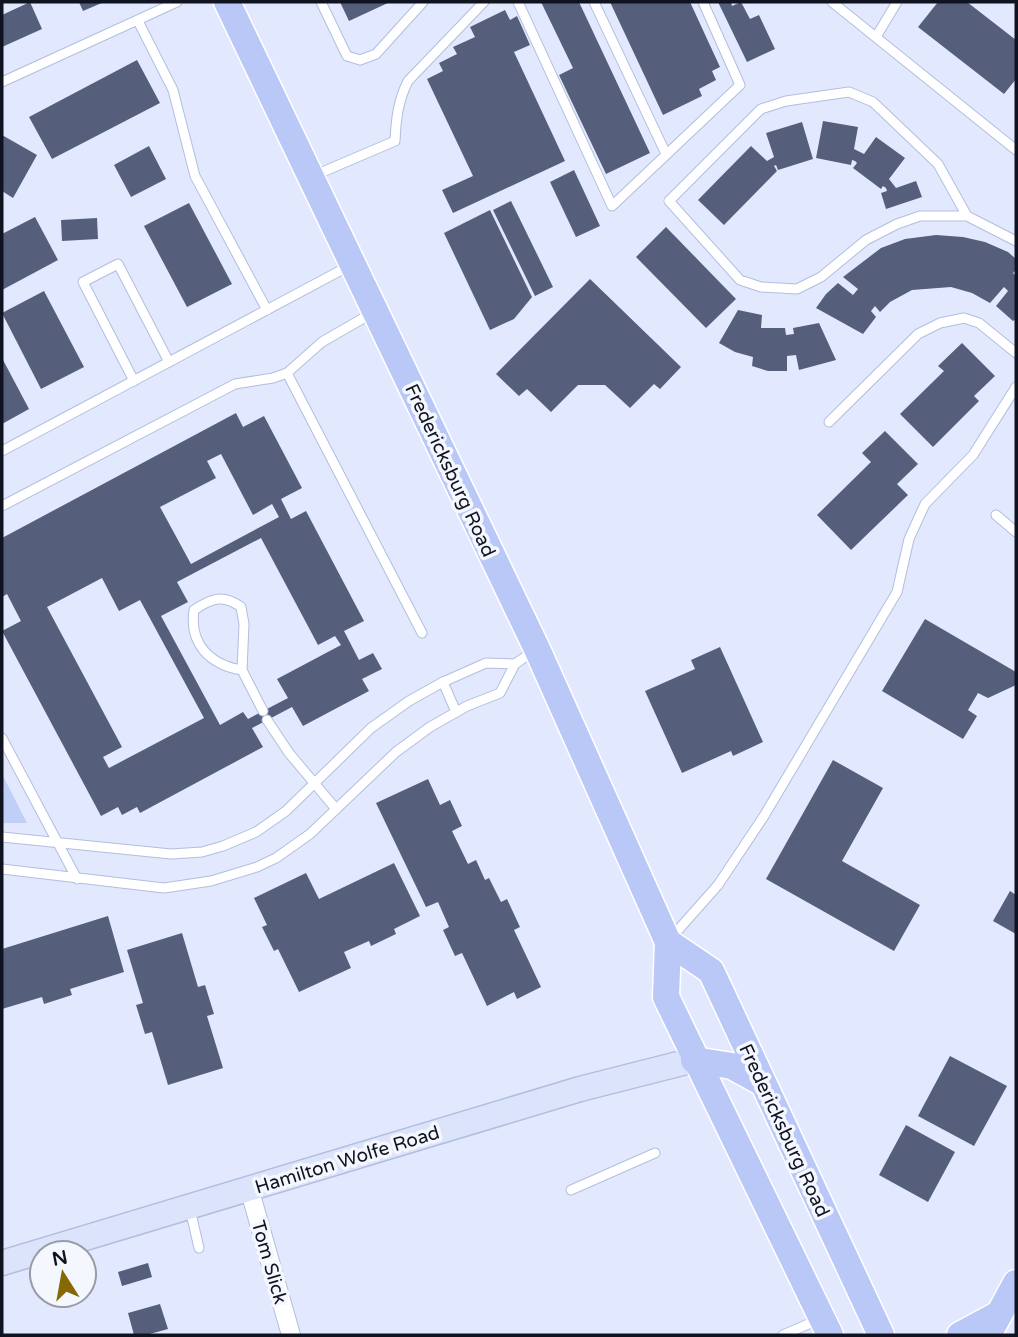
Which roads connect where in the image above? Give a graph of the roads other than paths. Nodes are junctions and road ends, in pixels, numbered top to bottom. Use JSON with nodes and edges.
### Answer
{"nodes":[{"id":1,"x":177,"y":2,"type":"edge"},
{"id":2,"x":227,"y":2,"type":"edge"},
{"id":3,"x":321,"y":2,"type":"edge"},
{"id":4,"x":423,"y":2,"type":"edge"},
{"id":5,"x":484,"y":2,"type":"edge"},
{"id":6,"x":519,"y":2,"type":"edge"},
{"id":7,"x":594,"y":2,"type":"edge"},
{"id":8,"x":703,"y":2,"type":"edge"},
{"id":9,"x":831,"y":2,"type":"edge"},
{"id":10,"x":897,"y":2,"type":"edge"},
{"id":11,"x":138,"y":21,"type":"junction"},
{"id":12,"x":876,"y":37,"type":"junction"},
{"id":13,"x":2,"y":82,"type":"edge"},
{"id":14,"x":1016,"y":150,"type":"edge"},
{"id":15,"x":666,"y":154,"type":"junction"},
{"id":16,"x":311,"y":177,"type":"junction"},
{"id":17,"x":967,"y":216,"type":"junction"},
{"id":18,"x":1016,"y":241,"type":"edge"},
{"id":19,"x":353,"y":264,"type":"junction"},
{"id":20,"x":267,"y":310,"type":"junction"},
{"id":21,"x":376,"y":311,"type":"junction"},
{"id":22,"x":1016,"y":353,"type":"edge"},
{"id":23,"x":169,"y":362,"type":"junction"},
{"id":24,"x":287,"y":373,"type":"junction"},
{"id":25,"x":134,"y":381,"type":"junction"},
{"id":26,"x":1016,"y":387,"type":"edge"},
{"id":27,"x":829,"y":422,"type":"dead end"},
{"id":28,"x":2,"y":451,"type":"edge"},
{"id":29,"x":2,"y":506,"type":"edge"},
{"id":30,"x":996,"y":515,"type":"dead end"},
{"id":31,"x":1016,"y":532,"type":"edge"},
{"id":32,"x":422,"y":633,"type":"dead end"},
{"id":33,"x":537,"y":649,"type":"junction"},
{"id":34,"x":515,"y":664,"type":"junction"},
{"id":35,"x":242,"y":670,"type":"junction"},
{"id":36,"x":443,"y":682,"type":"junction"},
{"id":37,"x":456,"y":712,"type":"junction"},
{"id":38,"x":2,"y":738,"type":"edge"},
{"id":39,"x":314,"y":783,"type":"junction"},
{"id":40,"x":336,"y":809,"type":"junction"},
{"id":41,"x":2,"y":837,"type":"edge"},
{"id":42,"x":57,"y":843,"type":"junction"},
{"id":43,"x":2,"y":869,"type":"edge"},
{"id":44,"x":77,"y":879,"type":"junction"},
{"id":45,"x":668,"y":942,"type":"junction"},
{"id":46,"x":694,"y":1060,"type":"junction"},
{"id":47,"x":763,"y":1083,"type":"junction"},
{"id":48,"x":655,"y":1153,"type":"dead end"},
{"id":49,"x":249,"y":1188,"type":"junction"},
{"id":50,"x":571,"y":1190,"type":"dead end"},
{"id":51,"x":189,"y":1206,"type":"junction"},
{"id":52,"x":199,"y":1248,"type":"dead end"},
{"id":53,"x":2,"y":1263,"type":"edge"},
{"id":54,"x":1016,"y":1283,"type":"edge"},
{"id":55,"x":993,"y":1324,"type":"edge"},
{"id":56,"x":826,"y":1327,"type":"edge"},
{"id":57,"x":886,"y":1334,"type":"edge"},
{"id":58,"x":291,"y":1335,"type":"edge"},
{"id":59,"x":783,"y":1335,"type":"edge"},
{"id":60,"x":960,"y":1335,"type":"edge"}],
"edges":[{"from":1,"to":11,"type":"lane"},
{"from":2,"to":16,"type":"main road","name":"Fredericksburg Road"},
{"from":3,"to":4,"type":"lane"},
{"from":5,"to":16,"type":"lane"},
{"from":6,"to":15,"type":"lane"},
{"from":7,"to":15,"type":"lane"},
{"from":8,"to":15,"type":"lane"},
{"from":9,"to":12,"type":"lane"},
{"from":10,"to":12,"type":"lane"},
{"from":11,"to":13,"type":"lane"},
{"from":11,"to":20,"type":"lane"},
{"from":12,"to":14,"type":"lane"},
{"from":16,"to":19,"type":"main road","name":"Fredericksburg Road"},
{"from":17,"to":17,"type":"lane"},
{"from":17,"to":18,"type":"lane"},
{"from":19,"to":20,"type":"lane"},
{"from":19,"to":21,"type":"main road","name":"Fredericksburg Road"},
{"from":20,"to":23,"type":"lane"},
{"from":21,"to":24,"type":"lane"},
{"from":21,"to":33,"type":"main road","name":"Fredericksburg Road"},
{"from":22,"to":27,"type":"lane"},
{"from":23,"to":25,"type":"lane"},
{"from":23,"to":25,"type":"lane"},
{"from":24,"to":29,"type":"lane"},
{"from":24,"to":32,"type":"lane"},
{"from":25,"to":28,"type":"lane"},
{"from":26,"to":45,"type":"lane"},
{"from":30,"to":31,"type":"lane"},
{"from":33,"to":34,"type":"lane"},
{"from":33,"to":45,"type":"main road","name":"Fredericksburg Road"},
{"from":34,"to":36,"type":"lane"},
{"from":34,"to":37,"type":"lane"},
{"from":35,"to":35,"type":"lane"},
{"from":35,"to":39,"type":"lane"},
{"from":36,"to":37,"type":"lane"},
{"from":36,"to":39,"type":"lane"},
{"from":37,"to":40,"type":"lane"},
{"from":38,"to":42,"type":"lane"},
{"from":39,"to":40,"type":"lane"},
{"from":39,"to":42,"type":"lane"},
{"from":40,"to":44,"type":"lane"},
{"from":41,"to":42,"type":"lane"},
{"from":42,"to":44,"type":"lane"},
{"from":43,"to":44,"type":"lane"},
{"from":45,"to":46,"type":"main road","name":"Fredericksburg Road"},
{"from":45,"to":47,"type":"main road","name":"Fredericksburg Road"},
{"from":46,"to":47,"type":"main road"},
{"from":46,"to":49,"type":"street","name":"Hamilton Wolfe Road"},
{"from":46,"to":56,"type":"main road","name":"Fredericksburg Road"},
{"from":47,"to":57,"type":"main road","name":"Fredericksburg Road"},
{"from":48,"to":50,"type":"lane"},
{"from":49,"to":51,"type":"street","name":"Hamilton Wolfe Road"},
{"from":49,"to":58,"type":"street","name":"Tom Slick"},
{"from":51,"to":52,"type":"lane"},
{"from":51,"to":53,"type":"street","name":"Hamilton Wolfe Road"},
{"from":54,"to":55,"type":"main road"},
{"from":55,"to":60,"type":"main road"},
{"from":56,"to":59,"type":"lane"}]}
